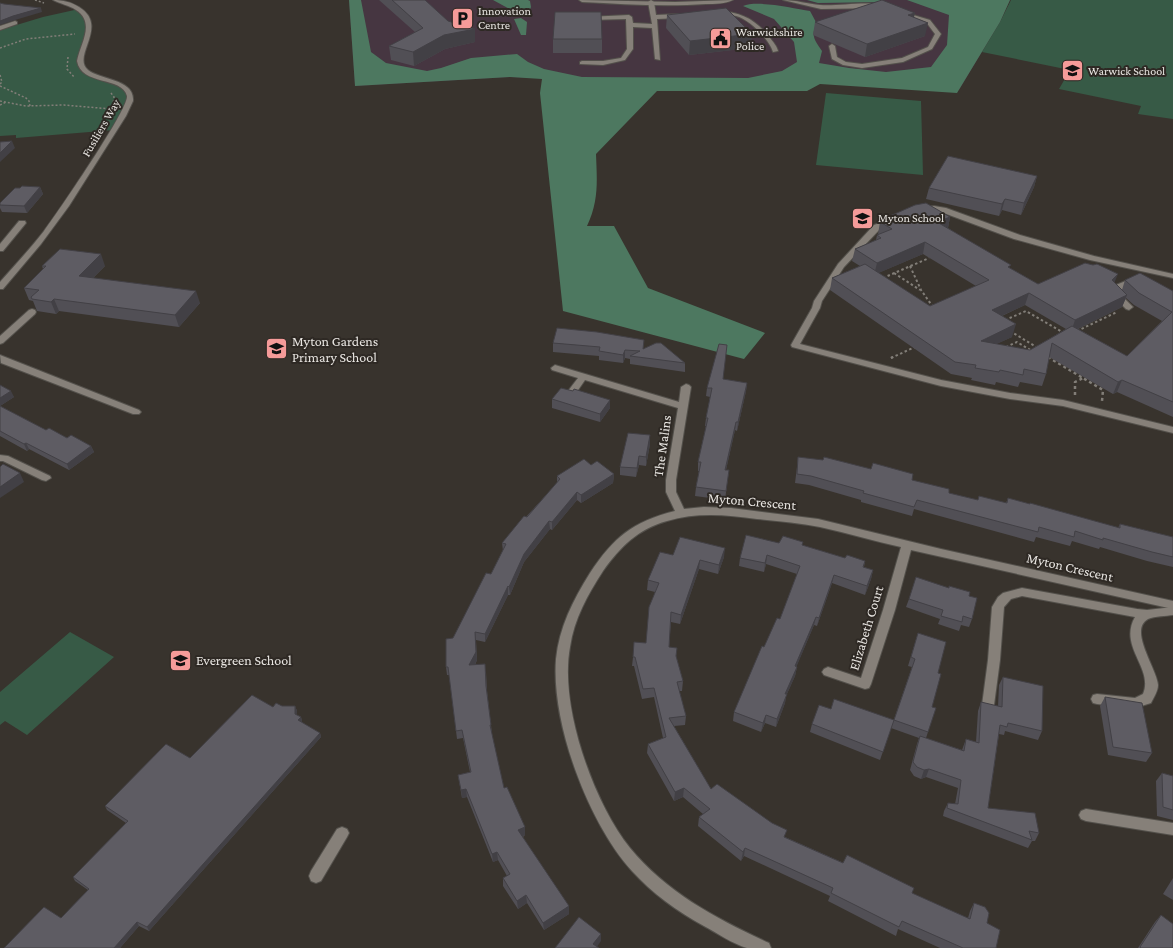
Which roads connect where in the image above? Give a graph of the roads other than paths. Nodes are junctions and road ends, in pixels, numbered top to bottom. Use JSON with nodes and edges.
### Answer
{"nodes":[{"id":1,"x":56,"y":0,"type":"edge"},
{"id":2,"x":582,"y":0,"type":"edge"},
{"id":3,"x":730,"y":0,"type":"edge"},
{"id":4,"x":786,"y":0,"type":"edge"},
{"id":5,"x":651,"y":2,"type":"junction"},
{"id":6,"x":888,"y":8,"type":"edge"},
{"id":7,"x":896,"y":10,"type":"edge"},
{"id":8,"x":711,"y":14,"type":"edge"},
{"id":9,"x":683,"y":16,"type":"edge"},
{"id":10,"x":654,"y":17,"type":"junction"},
{"id":11,"x":586,"y":18,"type":"edge"},
{"id":12,"x":16,"y":23,"type":"dead end"},
{"id":13,"x":630,"y":25,"type":"junction"},
{"id":14,"x":655,"y":26,"type":"junction"},
{"id":15,"x":0,"y":28,"type":"edge"},
{"id":16,"x":832,"y":46,"type":"edge"},
{"id":17,"x":775,"y":51,"type":"dead end"},
{"id":18,"x":658,"y":59,"type":"dead end"},
{"id":19,"x":582,"y":63,"type":"dead end"},
{"id":20,"x":915,"y":212,"type":"edge"},
{"id":21,"x":896,"y":219,"type":"edge"},
{"id":22,"x":22,"y":223,"type":"dead end"},
{"id":23,"x":0,"y":249,"type":"edge"},
{"id":24,"x":1148,"y":271,"type":"junction"},
{"id":25,"x":0,"y":275,"type":"edge"},
{"id":26,"x":10,"y":275,"type":"junction"},
{"id":27,"x":1173,"y":276,"type":"edge"},
{"id":28,"x":0,"y":287,"type":"edge"},
{"id":29,"x":1129,"y":307,"type":"road end"},
{"id":30,"x":32,"y":312,"type":"edge"},
{"id":31,"x":0,"y":341,"type":"edge"},
{"id":32,"x":0,"y":358,"type":"edge"},
{"id":33,"x":555,"y":368,"type":"dead end"},
{"id":34,"x":583,"y":377,"type":"junction"},
{"id":35,"x":686,"y":387,"type":"dead end"},
{"id":36,"x":573,"y":391,"type":"edge"},
{"id":37,"x":683,"y":406,"type":"junction"},
{"id":38,"x":136,"y":412,"type":"dead end"},
{"id":39,"x":1173,"y":430,"type":"edge"},
{"id":40,"x":0,"y":458,"type":"edge"},
{"id":41,"x":46,"y":478,"type":"dead end"},
{"id":42,"x":681,"y":513,"type":"junction"},
{"id":43,"x":907,"y":545,"type":"junction"},
{"id":44,"x":1173,"y":605,"type":"edge"},
{"id":45,"x":1173,"y":611,"type":"edge"},
{"id":46,"x":1147,"y":614,"type":"junction"},
{"id":47,"x":828,"y":672,"type":"dead end"},
{"id":48,"x":1097,"y":699,"type":"dead end"},
{"id":49,"x":988,"y":705,"type":"edge"},
{"id":50,"x":1086,"y":815,"type":"dead end"},
{"id":51,"x":1173,"y":829,"type":"edge"},
{"id":52,"x":342,"y":833,"type":"dead end"},
{"id":53,"x":316,"y":876,"type":"dead end"},
{"id":54,"x":764,"y":948,"type":"edge"}],
"edges":[{"from":1,"to":26,"type":"street","name":"Fusiliers Way"},
{"from":2,"to":5,"type":"street"},
{"from":3,"to":5,"type":"street"},
{"from":4,"to":6,"type":"street"},
{"from":5,"to":10,"type":"street"},
{"from":7,"to":16,"type":"street"},
{"from":8,"to":17,"type":"street"},
{"from":9,"to":10,"type":"street"},
{"from":10,"to":14,"type":"street"},
{"from":11,"to":13,"type":"street"},
{"from":12,"to":15,"type":"street"},
{"from":13,"to":14,"type":"street"},
{"from":13,"to":19,"type":"street"},
{"from":14,"to":18,"type":"street"},
{"from":20,"to":24,"type":"street"},
{"from":21,"to":39,"type":"street"},
{"from":22,"to":23,"type":"street"},
{"from":24,"to":27,"type":"street"},
{"from":24,"to":29,"type":"street"},
{"from":25,"to":26,"type":"street"},
{"from":26,"to":28,"type":"street","name":"Fusiliers Way"},
{"from":30,"to":31,"type":"street"},
{"from":32,"to":38,"type":"street"},
{"from":33,"to":34,"type":"street","name":"The Malins"},
{"from":34,"to":36,"type":"street"},
{"from":34,"to":37,"type":"street","name":"The Malins"},
{"from":35,"to":37,"type":"street","name":"The Malins"},
{"from":37,"to":42,"type":"street","name":"The Malins"},
{"from":40,"to":41,"type":"street"},
{"from":42,"to":43,"type":"street","name":"Myton Crescent"},
{"from":42,"to":54,"type":"street","name":"Myton Crescent"},
{"from":43,"to":44,"type":"street","name":"Myton Crescent"},
{"from":43,"to":47,"type":"street","name":"Elizabeth Court"},
{"from":45,"to":46,"type":"street"},
{"from":46,"to":48,"type":"street"},
{"from":46,"to":49,"type":"street"},
{"from":50,"to":51,"type":"street"},
{"from":52,"to":53,"type":"street"}]}
